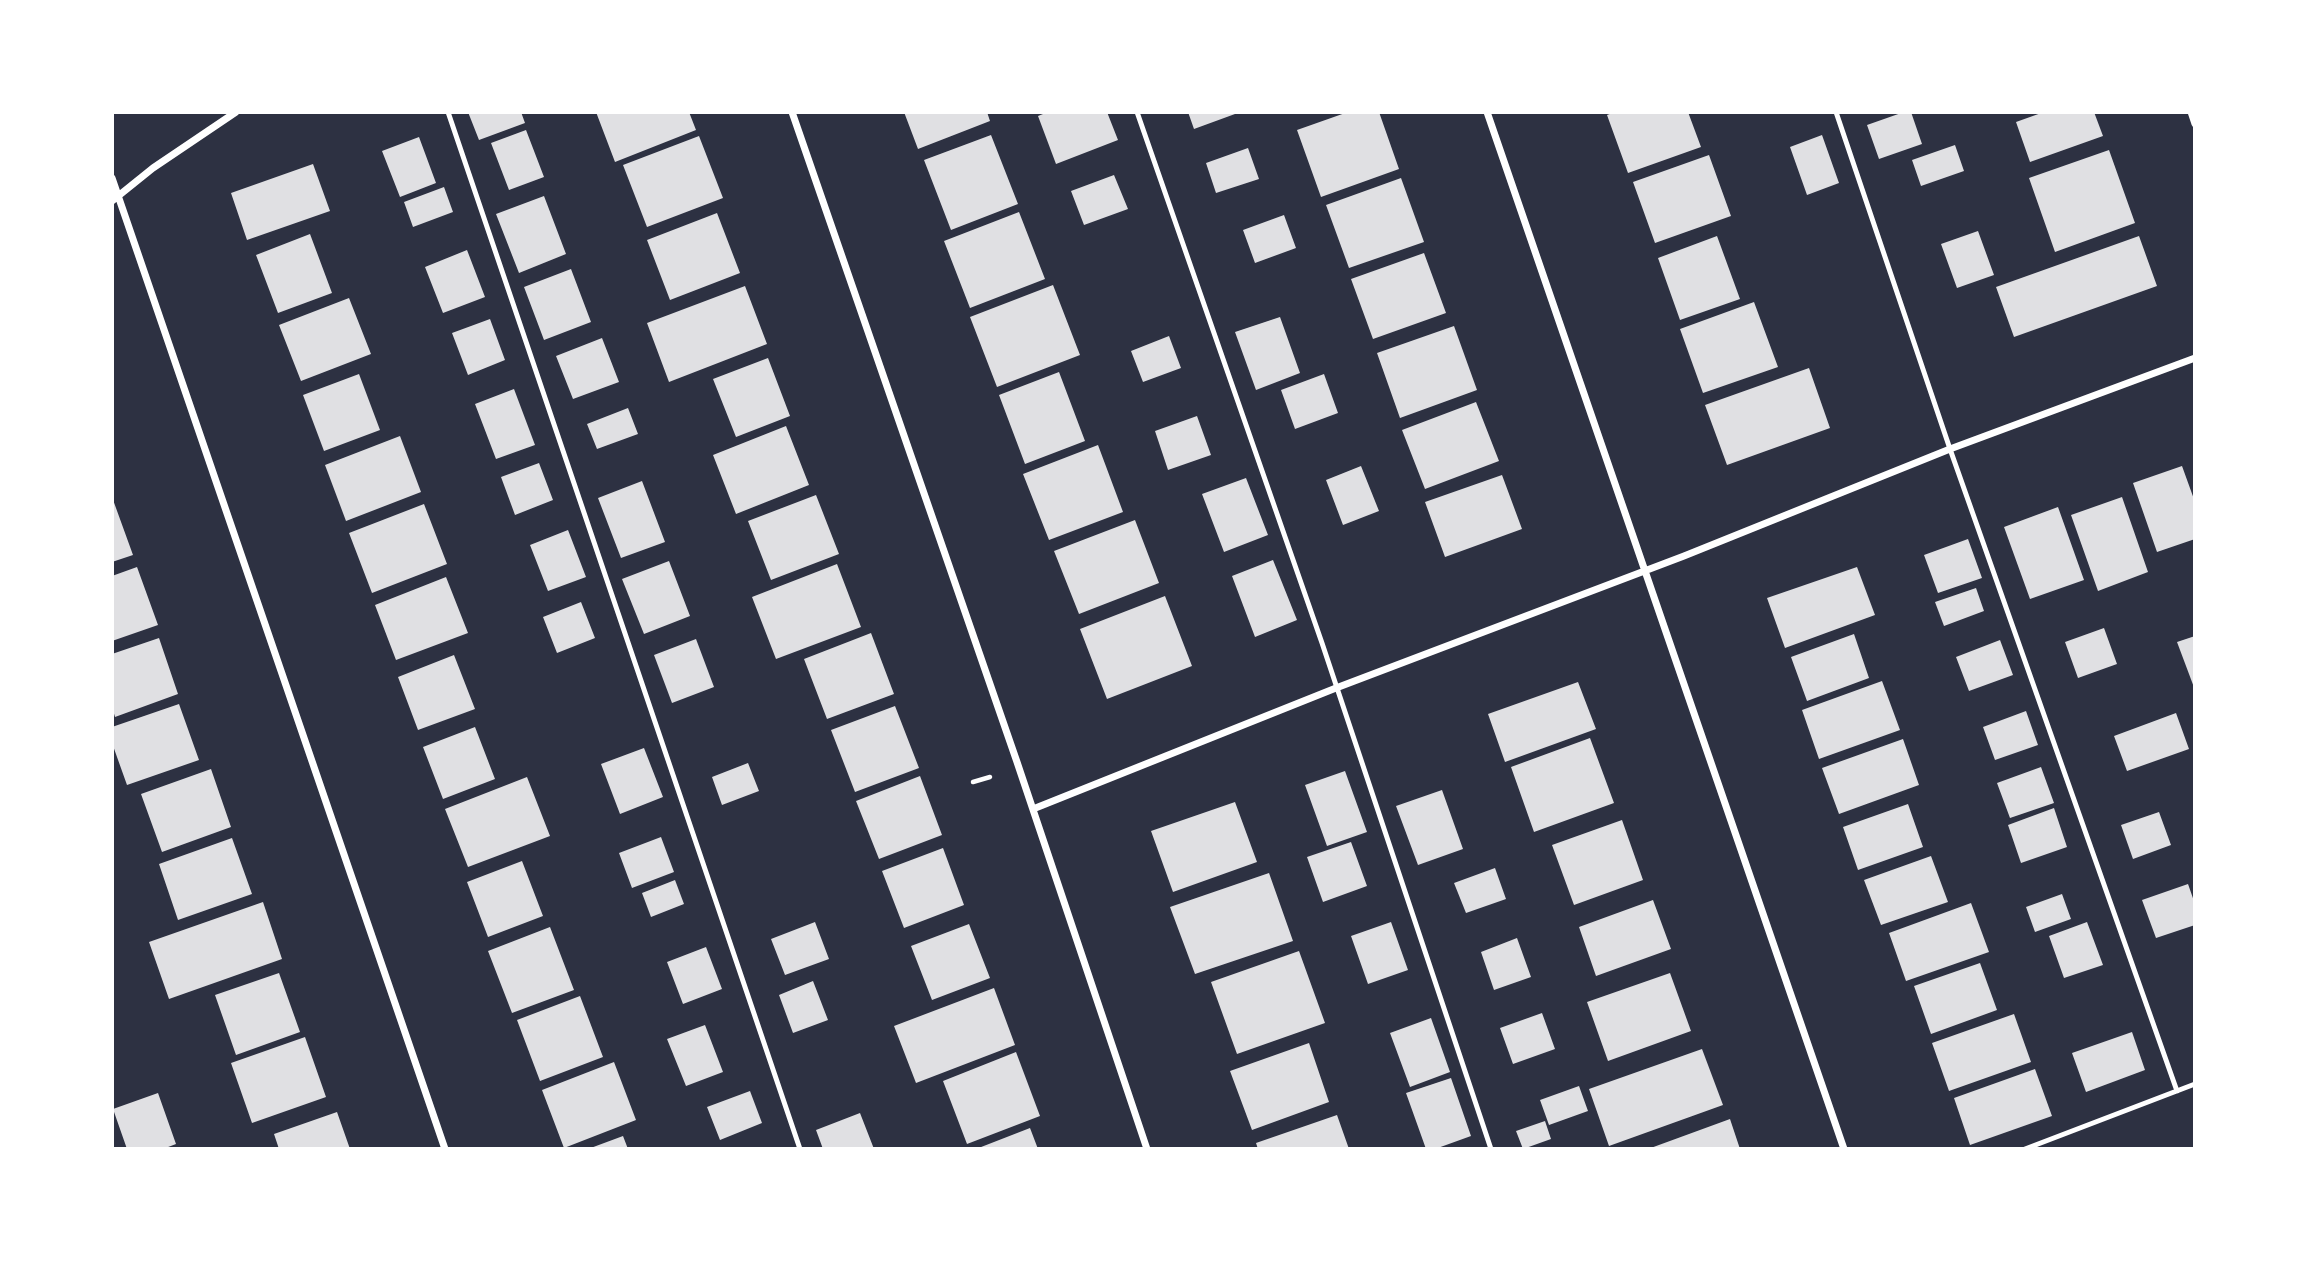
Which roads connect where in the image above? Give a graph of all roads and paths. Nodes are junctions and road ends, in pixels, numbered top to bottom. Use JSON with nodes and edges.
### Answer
{"nodes":[{"id":1,"x":236,"y":112,"type":"edge"},
{"id":2,"x":448,"y":112,"type":"edge"},
{"id":3,"x":792,"y":112,"type":"edge"},
{"id":4,"x":1138,"y":112,"type":"edge"},
{"id":5,"x":1487,"y":112,"type":"edge"},
{"id":6,"x":1836,"y":112,"type":"edge"},
{"id":7,"x":2191,"y":112,"type":"edge"},
{"id":8,"x":2195,"y":124,"type":"edge"},
{"id":9,"x":112,"y":178,"type":"edge"},
{"id":10,"x":115,"y":198,"type":"edge"},
{"id":11,"x":2195,"y":358,"type":"edge"},
{"id":12,"x":1950,"y":449,"type":"junction"},
{"id":13,"x":1645,"y":570,"type":"junction"},
{"id":14,"x":1336,"y":688,"type":"junction"},
{"id":15,"x":990,"y":777,"type":"dead end"},
{"id":16,"x":973,"y":782,"type":"dead end"},
{"id":17,"x":1032,"y":809,"type":"junction"},
{"id":18,"x":2195,"y":1084,"type":"edge"},
{"id":19,"x":2177,"y":1091,"type":"junction"},
{"id":20,"x":445,"y":1149,"type":"edge"},
{"id":21,"x":800,"y":1149,"type":"edge"},
{"id":22,"x":1147,"y":1149,"type":"edge"},
{"id":23,"x":1492,"y":1149,"type":"edge"},
{"id":24,"x":1844,"y":1149,"type":"edge"},
{"id":25,"x":2025,"y":1149,"type":"edge"}],
"edges":[{"from":1,"to":10,"type":"street"},
{"from":2,"to":21,"type":"lane"},
{"from":3,"to":17,"type":"street"},
{"from":4,"to":14,"type":"lane"},
{"from":5,"to":13,"type":"street"},
{"from":6,"to":12,"type":"lane"},
{"from":7,"to":8,"type":"street"},
{"from":9,"to":10,"type":"street"},
{"from":10,"to":20,"type":"street"},
{"from":11,"to":12,"type":"street"},
{"from":12,"to":13,"type":"street"},
{"from":12,"to":19,"type":"lane"},
{"from":13,"to":14,"type":"street"},
{"from":13,"to":24,"type":"street"},
{"from":14,"to":17,"type":"street"},
{"from":14,"to":23,"type":"lane"},
{"from":15,"to":16,"type":"path"},
{"from":17,"to":22,"type":"street"},
{"from":18,"to":19,"type":"lane"},
{"from":19,"to":25,"type":"lane"}]}
